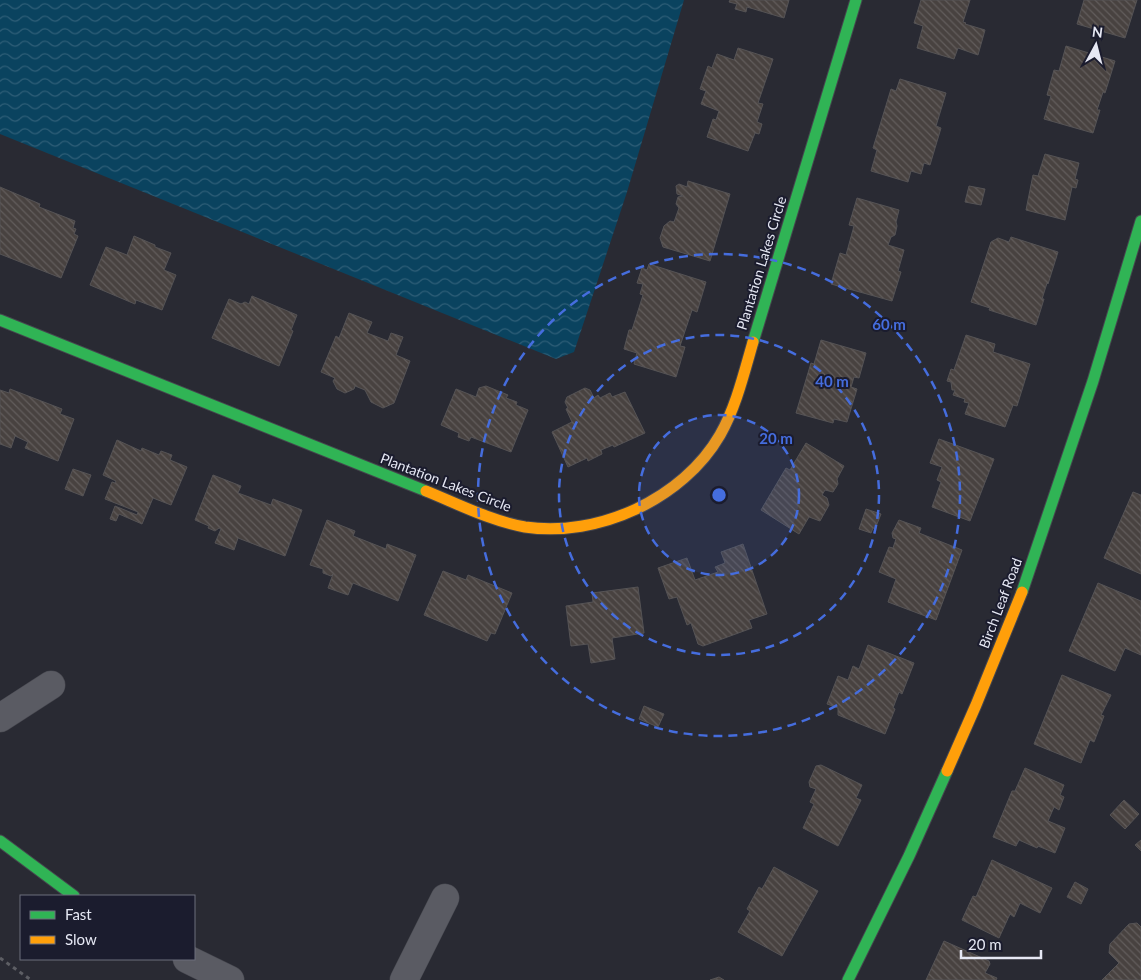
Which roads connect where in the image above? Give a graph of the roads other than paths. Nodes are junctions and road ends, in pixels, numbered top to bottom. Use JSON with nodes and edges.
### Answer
{"nodes":[{"id":1,"x":856,"y":0,"type":"edge"},
{"id":2,"x":1141,"y":221,"type":"edge"},
{"id":3,"x":0,"y":320,"type":"edge"},
{"id":4,"x":51,"y":685,"type":"dead end"},
{"id":5,"x":0,"y":718,"type":"edge"},
{"id":6,"x":0,"y":841,"type":"edge"},
{"id":7,"x":73,"y":895,"type":"edge"},
{"id":8,"x":445,"y":898,"type":"dead end"},
{"id":9,"x":189,"y":960,"type":"edge"},
{"id":10,"x":230,"y":980,"type":"edge"},
{"id":11,"x":404,"y":980,"type":"edge"},
{"id":12,"x":848,"y":980,"type":"edge"}],
"edges":[{"from":1,"to":3,"type":"street","name":"Plantation Lakes Circle"},
{"from":2,"to":12,"type":"street","name":"Birch Leaf Road"},
{"from":4,"to":5,"type":"street"},
{"from":6,"to":7,"type":"street"},
{"from":8,"to":11,"type":"street"},
{"from":9,"to":10,"type":"street"}]}
